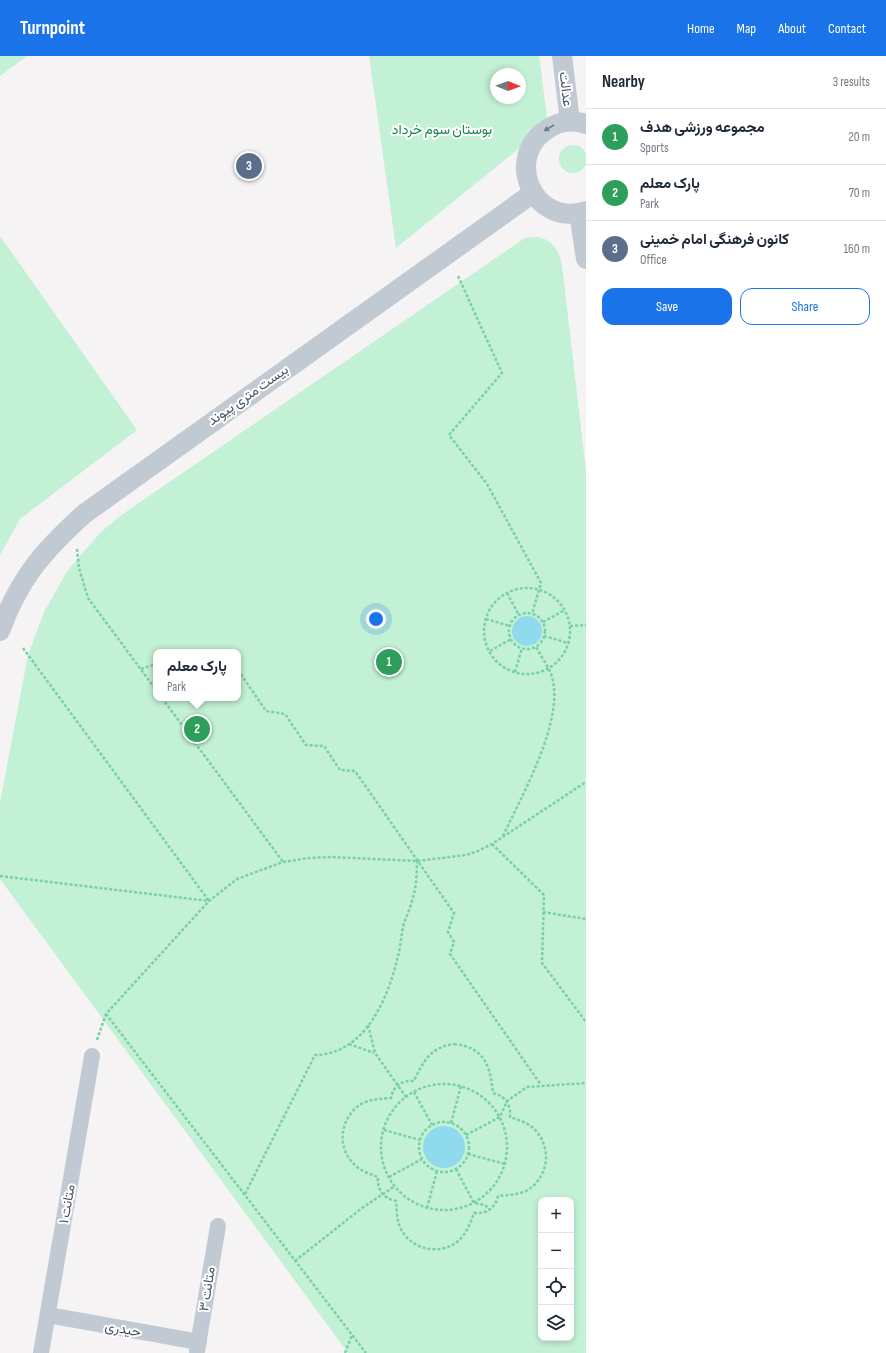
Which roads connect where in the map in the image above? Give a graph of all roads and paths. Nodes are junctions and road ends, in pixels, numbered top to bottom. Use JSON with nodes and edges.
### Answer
{"nodes":[{"id":1,"x":562,"y":56,"type":"edge"},
{"id":2,"x":578,"y":122,"type":"edge"},
{"id":3,"x":533,"y":193,"type":"junction"},
{"id":4,"x":583,"y":212,"type":"edge"},
{"id":5,"x":586,"y":259,"type":"edge"},
{"id":6,"x":458,"y":276,"type":"dead end"},
{"id":7,"x":77,"y":549,"type":"dead end"},
{"id":8,"x":539,"y":590,"type":"junction"},
{"id":9,"x":507,"y":593,"type":"junction"},
{"id":10,"x":565,"y":610,"type":"junction"},
{"id":11,"x":532,"y":614,"type":"junction"},
{"id":12,"x":519,"y":615,"type":"junction"},
{"id":13,"x":486,"y":619,"type":"junction"},
{"id":14,"x":543,"y":622,"type":"junction"},
{"id":15,"x":586,"y":625,"type":"edge"},
{"id":16,"x":510,"y":626,"type":"junction"},
{"id":17,"x":570,"y":626,"type":"junction"},
{"id":18,"x":0,"y":632,"type":"edge"},
{"id":19,"x":544,"y":636,"type":"junction"},
{"id":20,"x":512,"y":640,"type":"junction"},
{"id":21,"x":568,"y":643,"type":"junction"},
{"id":22,"x":536,"y":647,"type":"junction"},
{"id":23,"x":24,"y":648,"type":"dead end"},
{"id":24,"x":522,"y":648,"type":"junction"},
{"id":25,"x":490,"y":651,"type":"junction"},
{"id":26,"x":153,"y":665,"type":"edge"},
{"id":27,"x":548,"y":668,"type":"junction"},
{"id":28,"x":141,"y":669,"type":"junction"},
{"id":29,"x":515,"y":672,"type":"junction"},
{"id":30,"x":241,"y":674,"type":"edge"},
{"id":31,"x":153,"y":686,"type":"edge"},
{"id":32,"x":164,"y":701,"type":"edge"},
{"id":33,"x":586,"y":782,"type":"edge"},
{"id":34,"x":502,"y":837,"type":"junction"},
{"id":35,"x":492,"y":844,"type":"junction"},
{"id":36,"x":417,"y":861,"type":"junction"},
{"id":37,"x":283,"y":862,"type":"junction"},
{"id":38,"x":0,"y":876,"type":"edge"},
{"id":39,"x":210,"y":901,"type":"junction"},
{"id":40,"x":543,"y":912,"type":"junction"},
{"id":41,"x":586,"y":919,"type":"edge"},
{"id":42,"x":106,"y":1014,"type":"junction"},
{"id":43,"x":586,"y":1022,"type":"edge"},
{"id":44,"x":368,"y":1025,"type":"junction"},
{"id":45,"x":349,"y":1044,"type":"junction"},
{"id":46,"x":375,"y":1053,"type":"junction"},
{"id":47,"x":92,"y":1056,"type":"joint"},
{"id":48,"x":586,"y":1083,"type":"edge"},
{"id":49,"x":398,"y":1085,"type":"junction"},
{"id":50,"x":541,"y":1085,"type":"junction"},
{"id":51,"x":462,"y":1086,"type":"junction"},
{"id":52,"x":414,"y":1092,"type":"junction"},
{"id":53,"x":406,"y":1097,"type":"junction"},
{"id":54,"x":507,"y":1101,"type":"junction"},
{"id":55,"x":500,"y":1117,"type":"junction"},
{"id":56,"x":452,"y":1123,"type":"junction"},
{"id":57,"x":432,"y":1125,"type":"junction"},
{"id":58,"x":384,"y":1130,"type":"junction"},
{"id":59,"x":466,"y":1135,"type":"junction"},
{"id":60,"x":420,"y":1140,"type":"junction"},
{"id":61,"x":468,"y":1154,"type":"junction"},
{"id":62,"x":422,"y":1159,"type":"junction"},
{"id":63,"x":505,"y":1164,"type":"junction"},
{"id":64,"x":456,"y":1169,"type":"junction"},
{"id":65,"x":437,"y":1171,"type":"junction"},
{"id":66,"x":389,"y":1177,"type":"junction"},
{"id":67,"x":395,"y":1186,"type":"junction"},
{"id":68,"x":382,"y":1193,"type":"junction"},
{"id":69,"x":244,"y":1194,"type":"junction"},
{"id":70,"x":474,"y":1203,"type":"junction"},
{"id":71,"x":427,"y":1208,"type":"junction"},
{"id":72,"x":490,"y":1210,"type":"junction"},
{"id":73,"x":218,"y":1226,"type":"dead end"},
{"id":74,"x":295,"y":1261,"type":"junction"},
{"id":75,"x":48,"y":1315,"type":"junction"},
{"id":76,"x":352,"y":1335,"type":"junction"},
{"id":77,"x":198,"y":1348,"type":"edge"},
{"id":78,"x":41,"y":1353,"type":"edge"},
{"id":79,"x":345,"y":1353,"type":"edge"},
{"id":80,"x":366,"y":1353,"type":"edge"}],
"edges":[{"from":1,"to":2,"type":"street","name":"عدالت"},
{"from":2,"to":3,"type":"street","one_way":true},
{"from":3,"to":4,"type":"street"},
{"from":3,"to":18,"type":"street","name":"بیست متری پیوند"},
{"from":4,"to":5,"type":"street"},
{"from":6,"to":8,"type":"path"},
{"from":7,"to":28,"type":"path"},
{"from":8,"to":9,"type":"path"},
{"from":8,"to":10,"type":"path"},
{"from":8,"to":11,"type":"path"},
{"from":9,"to":12,"type":"path"},
{"from":9,"to":13,"type":"path"},
{"from":10,"to":14,"type":"path"},
{"from":10,"to":17,"type":"path"},
{"from":11,"to":12,"type":"path"},
{"from":11,"to":14,"type":"path"},
{"from":12,"to":16,"type":"path"},
{"from":13,"to":16,"type":"path"},
{"from":13,"to":25,"type":"path"},
{"from":14,"to":19,"type":"path"},
{"from":15,"to":17,"type":"path"},
{"from":16,"to":20,"type":"path"},
{"from":17,"to":21,"type":"path"},
{"from":19,"to":21,"type":"path"},
{"from":19,"to":22,"type":"path"},
{"from":20,"to":24,"type":"path"},
{"from":20,"to":25,"type":"path"},
{"from":21,"to":27,"type":"path"},
{"from":22,"to":24,"type":"path"},
{"from":22,"to":27,"type":"path"},
{"from":23,"to":39,"type":"path"},
{"from":24,"to":29,"type":"path"},
{"from":25,"to":29,"type":"path"},
{"from":26,"to":28,"type":"path"},
{"from":27,"to":29,"type":"path"},
{"from":27,"to":34,"type":"path"},
{"from":28,"to":31,"type":"path"},
{"from":30,"to":36,"type":"path"},
{"from":32,"to":37,"type":"path"},
{"from":33,"to":34,"type":"path"},
{"from":34,"to":35,"type":"path"},
{"from":35,"to":36,"type":"path"},
{"from":35,"to":40,"type":"path"},
{"from":36,"to":37,"type":"path"},
{"from":36,"to":44,"type":"path"},
{"from":36,"to":50,"type":"path"},
{"from":37,"to":39,"type":"path"},
{"from":38,"to":39,"type":"path"},
{"from":39,"to":42,"type":"path"},
{"from":40,"to":41,"type":"path"},
{"from":40,"to":43,"type":"path"},
{"from":42,"to":47,"type":"path"},
{"from":42,"to":69,"type":"path"},
{"from":44,"to":45,"type":"path"},
{"from":44,"to":46,"type":"path"},
{"from":45,"to":46,"type":"path"},
{"from":45,"to":69,"type":"path"},
{"from":46,"to":49,"type":"path"},
{"from":47,"to":75,"type":"street","name":"متانت ۱"},
{"from":48,"to":50,"type":"path"},
{"from":49,"to":53,"type":"path"},
{"from":49,"to":54,"type":"path"},
{"from":49,"to":68,"type":"path"},
{"from":50,"to":54,"type":"path"},
{"from":51,"to":52,"type":"path"},
{"from":51,"to":55,"type":"path"},
{"from":51,"to":56,"type":"path"},
{"from":52,"to":53,"type":"path"},
{"from":52,"to":57,"type":"path"},
{"from":53,"to":58,"type":"path"},
{"from":54,"to":55,"type":"path"},
{"from":54,"to":72,"type":"path"},
{"from":55,"to":59,"type":"path"},
{"from":55,"to":63,"type":"path"},
{"from":56,"to":57,"type":"path"},
{"from":56,"to":59,"type":"path"},
{"from":57,"to":60,"type":"path"},
{"from":58,"to":60,"type":"path"},
{"from":58,"to":66,"type":"path"},
{"from":59,"to":61,"type":"path"},
{"from":60,"to":62,"type":"path"},
{"from":61,"to":63,"type":"path"},
{"from":61,"to":64,"type":"path"},
{"from":62,"to":65,"type":"path"},
{"from":62,"to":66,"type":"path"},
{"from":63,"to":70,"type":"path"},
{"from":64,"to":65,"type":"path"},
{"from":64,"to":70,"type":"path"},
{"from":65,"to":71,"type":"path"},
{"from":66,"to":67,"type":"path"},
{"from":67,"to":68,"type":"path"},
{"from":67,"to":71,"type":"path"},
{"from":68,"to":72,"type":"path"},
{"from":68,"to":74,"type":"path"},
{"from":69,"to":74,"type":"path"},
{"from":70,"to":71,"type":"path"},
{"from":70,"to":72,"type":"path"},
{"from":73,"to":77,"type":"street","name":"متانت ۳"},
{"from":74,"to":76,"type":"path"},
{"from":75,"to":77,"type":"street","name":"حیدری"},
{"from":75,"to":78,"type":"street","name":"متانت ۱"},
{"from":76,"to":79,"type":"path"},
{"from":76,"to":80,"type":"path"}]}
